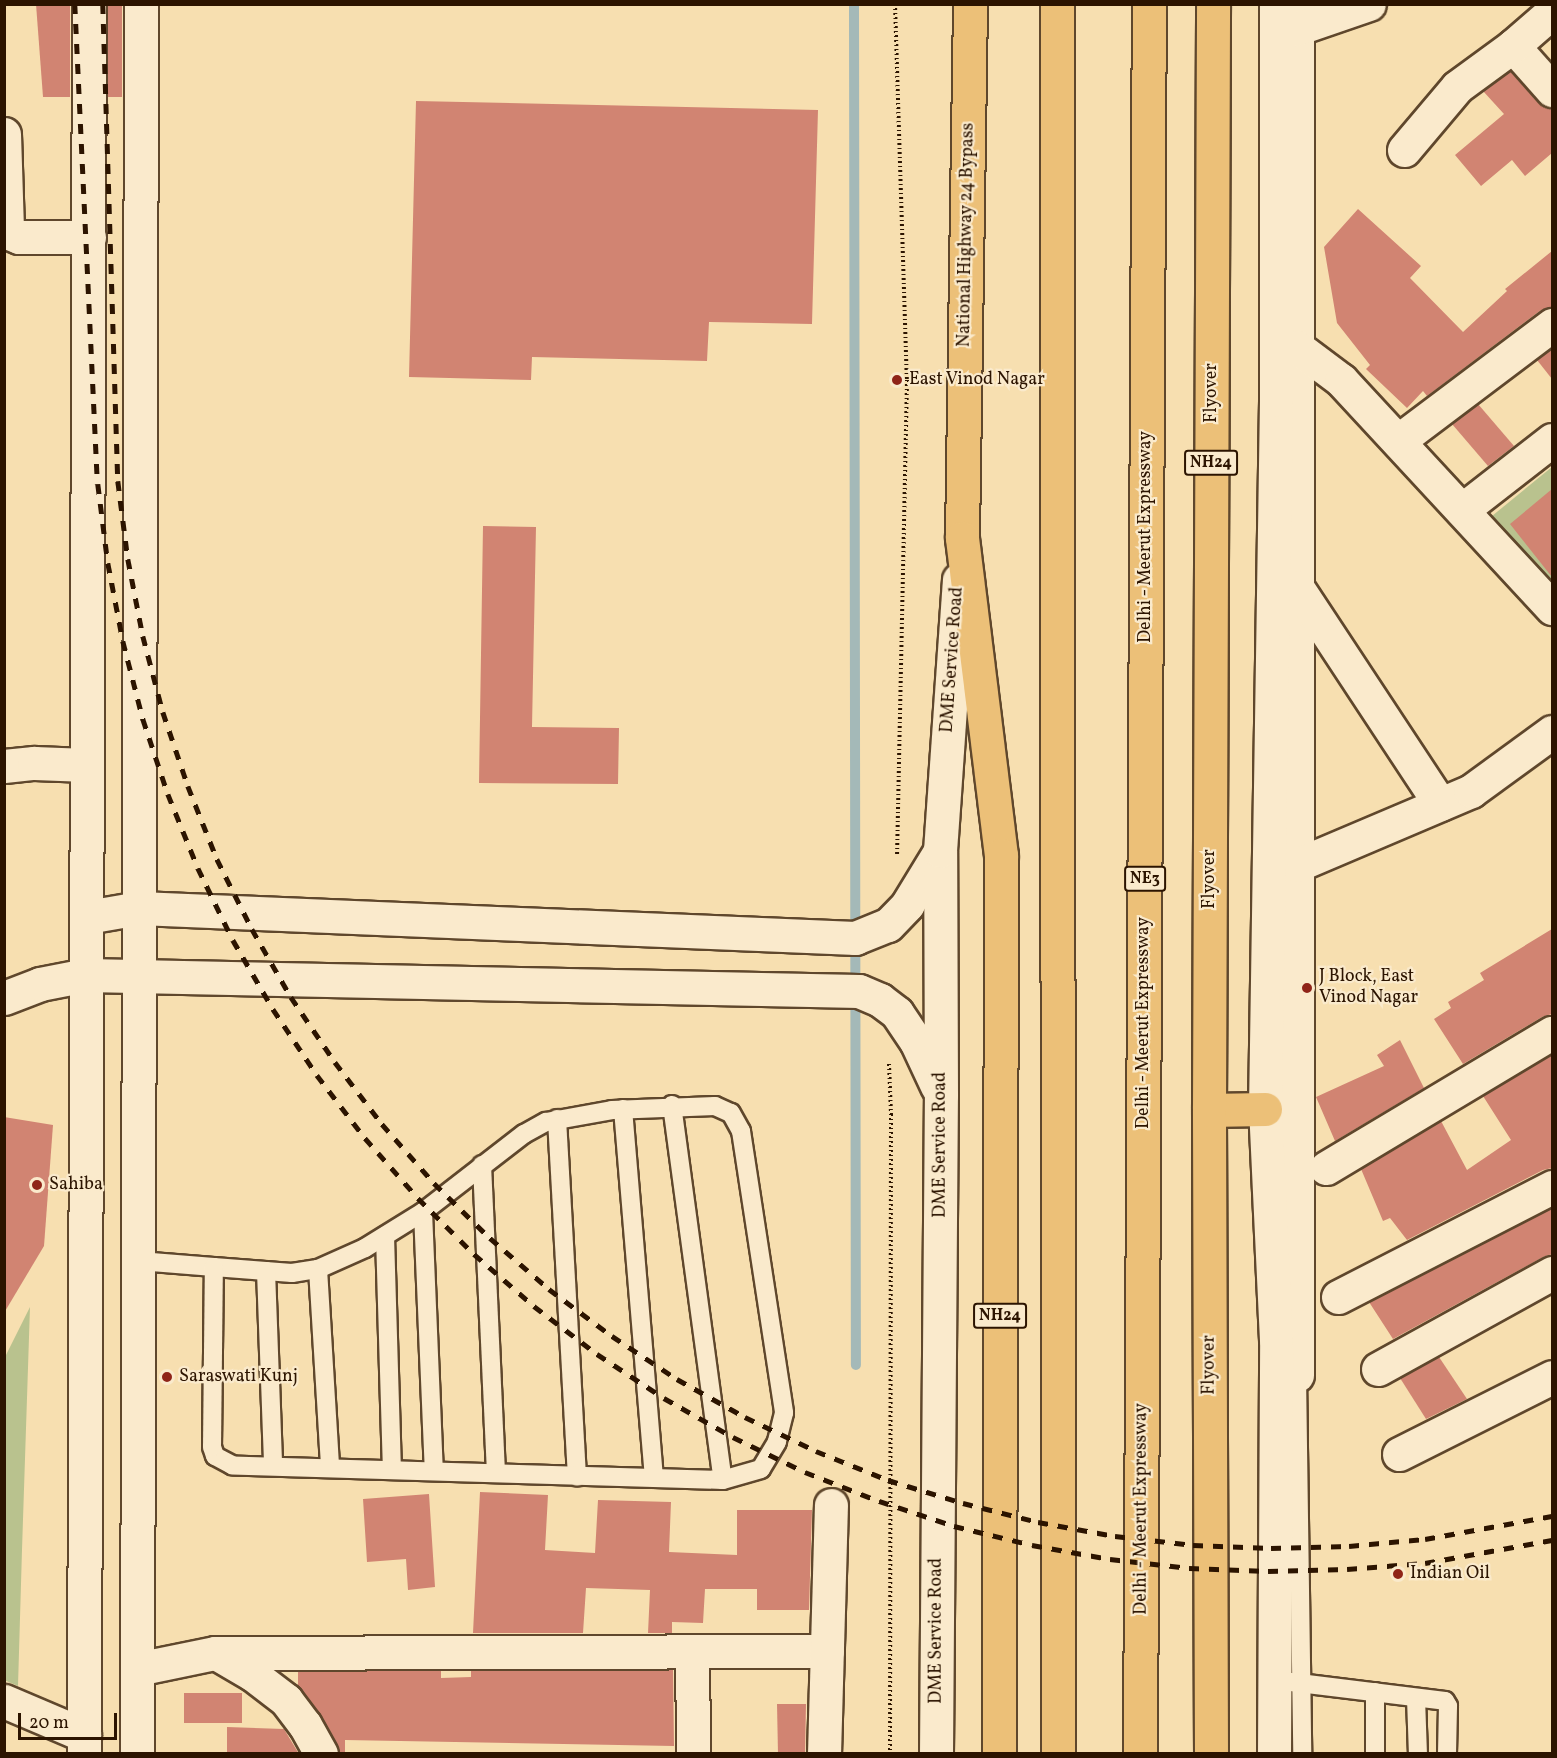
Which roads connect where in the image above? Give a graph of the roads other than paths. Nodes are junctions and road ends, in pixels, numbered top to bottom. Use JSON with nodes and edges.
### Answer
{"nodes":[{"id":1,"x":89,"y":4,"type":"edge"},
{"id":2,"x":141,"y":4,"type":"edge"},
{"id":3,"x":970,"y":4,"type":"edge"},
{"id":4,"x":1057,"y":4,"type":"edge"},
{"id":5,"x":1149,"y":4,"type":"edge"},
{"id":6,"x":1213,"y":4,"type":"edge"},
{"id":7,"x":1276,"y":4,"type":"edge"},
{"id":8,"x":1370,"y":4,"type":"edge"},
{"id":9,"x":1552,"y":12,"type":"edge"},
{"id":10,"x":1297,"y":17,"type":"edge"},
{"id":11,"x":1513,"y":46,"type":"junction"},
{"id":12,"x":1552,"y":90,"type":"edge"},
{"id":13,"x":4,"y":134,"type":"edge"},
{"id":14,"x":1404,"y":150,"type":"dead end"},
{"id":15,"x":89,"y":237,"type":"junction"},
{"id":16,"x":1552,"y":325,"type":"edge"},
{"id":17,"x":1297,"y":347,"type":"junction"},
{"id":18,"x":1552,"y":440,"type":"edge"},
{"id":19,"x":1398,"y":441,"type":"junction"},
{"id":20,"x":1462,"y":510,"type":"junction"},
{"id":21,"x":962,"y":538,"type":"junction"},
{"id":22,"x":1297,"y":587,"type":"junction"},
{"id":23,"x":1552,"y":608,"type":"edge"},
{"id":24,"x":1552,"y":732,"type":"edge"},
{"id":25,"x":87,"y":765,"type":"junction"},
{"id":26,"x":4,"y":766,"type":"edge"},
{"id":27,"x":1440,"y":804,"type":"junction"},
{"id":28,"x":940,"y":851,"type":"junction"},
{"id":29,"x":1297,"y":865,"type":"junction"},
{"id":30,"x":139,"y":908,"type":"junction"},
{"id":31,"x":87,"y":916,"type":"junction"},
{"id":32,"x":86,"y":975,"type":"junction"},
{"id":33,"x":137,"y":976,"type":"junction"},
{"id":34,"x":4,"y":998,"type":"edge"},
{"id":35,"x":1552,"y":1033,"type":"edge"},
{"id":36,"x":941,"y":1095,"type":"junction"},
{"id":37,"x":672,"y":1106,"type":"junction"},
{"id":38,"x":622,"y":1109,"type":"junction"},
{"id":39,"x":1266,"y":1109,"type":"junction"},
{"id":40,"x":1209,"y":1110,"type":"junction"},
{"id":41,"x":557,"y":1119,"type":"junction"},
{"id":42,"x":482,"y":1165,"type":"junction"},
{"id":43,"x":1326,"y":1167,"type":"dead end"},
{"id":44,"x":1552,"y":1187,"type":"edge"},
{"id":45,"x":423,"y":1212,"type":"junction"},
{"id":46,"x":385,"y":1236,"type":"junction"},
{"id":47,"x":139,"y":1262,"type":"junction"},
{"id":48,"x":214,"y":1267,"type":"junction"},
{"id":49,"x":318,"y":1269,"type":"junction"},
{"id":50,"x":266,"y":1271,"type":"junction"},
{"id":51,"x":1552,"y":1273,"type":"edge"},
{"id":52,"x":1338,"y":1297,"type":"dead end"},
{"id":53,"x":1378,"y":1370,"type":"dead end"},
{"id":54,"x":1297,"y":1375,"type":"joint"},
{"id":55,"x":1552,"y":1377,"type":"edge"},
{"id":56,"x":1399,"y":1454,"type":"dead end"},
{"id":57,"x":273,"y":1466,"type":"junction"},
{"id":58,"x":330,"y":1468,"type":"junction"},
{"id":59,"x":392,"y":1470,"type":"junction"},
{"id":60,"x":434,"y":1471,"type":"junction"},
{"id":61,"x":496,"y":1473,"type":"junction"},
{"id":62,"x":577,"y":1476,"type":"junction"},
{"id":63,"x":654,"y":1478,"type":"junction"},
{"id":64,"x":723,"y":1480,"type":"junction"},
{"id":65,"x":831,"y":1505,"type":"dead end"},
{"id":66,"x":692,"y":1651,"type":"junction"},
{"id":67,"x":827,"y":1651,"type":"junction"},
{"id":68,"x":215,"y":1653,"type":"junction"},
{"id":69,"x":137,"y":1669,"type":"junction"},
{"id":70,"x":1287,"y":1681,"type":"junction"},
{"id":71,"x":1375,"y":1692,"type":"junction"},
{"id":72,"x":1416,"y":1698,"type":"junction"},
{"id":73,"x":4,"y":1701,"type":"edge"},
{"id":74,"x":84,"y":1744,"type":"edge"},
{"id":75,"x":137,"y":1754,"type":"edge"},
{"id":76,"x":321,"y":1754,"type":"edge"},
{"id":77,"x":693,"y":1754,"type":"edge"},
{"id":78,"x":824,"y":1754,"type":"edge"},
{"id":79,"x":936,"y":1754,"type":"edge"},
{"id":80,"x":999,"y":1754,"type":"edge"},
{"id":81,"x":1058,"y":1754,"type":"edge"},
{"id":82,"x":1140,"y":1754,"type":"edge"},
{"id":83,"x":1211,"y":1754,"type":"edge"},
{"id":84,"x":1274,"y":1754,"type":"edge"},
{"id":85,"x":1302,"y":1754,"type":"edge"},
{"id":86,"x":1375,"y":1754,"type":"edge"},
{"id":87,"x":1418,"y":1754,"type":"edge"},
{"id":88,"x":1447,"y":1754,"type":"edge"}],
"edges":[{"from":1,"to":15,"type":"street"},
{"from":2,"to":30,"type":"street"},
{"from":3,"to":21,"type":"highway","name":"National Highway 24 Bypass","number":"NH24"},
{"from":4,"to":81,"type":"highway"},
{"from":5,"to":82,"type":"highway","name":"Delhi - Meerut Expressway","number":"NE3"},
{"from":6,"to":40,"type":"highway","name":"Flyover","number":"NH24"},
{"from":7,"to":39,"type":"street"},
{"from":8,"to":10,"type":"street"},
{"from":9,"to":11,"type":"street"},
{"from":10,"to":17,"type":"street"},
{"from":11,"to":12,"type":"street"},
{"from":11,"to":14,"type":"street"},
{"from":13,"to":15,"type":"street"},
{"from":15,"to":25,"type":"street"},
{"from":16,"to":19,"type":"street"},
{"from":17,"to":19,"type":"street"},
{"from":17,"to":22,"type":"street"},
{"from":18,"to":20,"type":"street"},
{"from":19,"to":20,"type":"street"},
{"from":20,"to":23,"type":"street"},
{"from":21,"to":28,"type":"street","name":"DME Service Road"},
{"from":21,"to":80,"type":"highway","number":"NH24"},
{"from":22,"to":27,"type":"street"},
{"from":22,"to":29,"type":"street"},
{"from":24,"to":27,"type":"street"},
{"from":25,"to":26,"type":"street"},
{"from":25,"to":31,"type":"street"},
{"from":27,"to":29,"type":"street"},
{"from":28,"to":30,"type":"street"},
{"from":28,"to":36,"type":"street","name":"DME Service Road"},
{"from":29,"to":54,"type":"street"},
{"from":30,"to":31,"type":"street"},
{"from":30,"to":33,"type":"street"},
{"from":31,"to":32,"type":"street"},
{"from":32,"to":33,"type":"street"},
{"from":32,"to":34,"type":"street"},
{"from":32,"to":74,"type":"street"},
{"from":33,"to":36,"type":"street"},
{"from":33,"to":47,"type":"street"},
{"from":35,"to":43,"type":"street"},
{"from":36,"to":79,"type":"street","name":"DME Service Road"},
{"from":37,"to":38,"type":"lane"},
{"from":37,"to":64,"type":"lane"},
{"from":37,"to":64,"type":"lane"},
{"from":38,"to":41,"type":"lane"},
{"from":38,"to":63,"type":"lane"},
{"from":39,"to":40,"type":"highway"},
{"from":39,"to":70,"type":"street"},
{"from":40,"to":83,"type":"highway","name":"Flyover","number":"NH24"},
{"from":41,"to":42,"type":"lane"},
{"from":41,"to":62,"type":"lane"},
{"from":42,"to":45,"type":"lane"},
{"from":42,"to":61,"type":"lane"},
{"from":44,"to":52,"type":"street"},
{"from":45,"to":46,"type":"lane"},
{"from":45,"to":60,"type":"lane"},
{"from":46,"to":49,"type":"lane"},
{"from":46,"to":59,"type":"lane"},
{"from":47,"to":48,"type":"lane"},
{"from":47,"to":69,"type":"street"},
{"from":48,"to":50,"type":"lane"},
{"from":48,"to":57,"type":"lane"},
{"from":49,"to":50,"type":"lane"},
{"from":49,"to":58,"type":"lane"},
{"from":50,"to":57,"type":"lane"},
{"from":51,"to":53,"type":"street"},
{"from":54,"to":70,"type":"lane"},
{"from":55,"to":56,"type":"street"},
{"from":57,"to":58,"type":"lane"},
{"from":58,"to":59,"type":"lane"},
{"from":59,"to":60,"type":"lane"},
{"from":60,"to":61,"type":"lane"},
{"from":61,"to":62,"type":"lane"},
{"from":62,"to":63,"type":"lane"},
{"from":63,"to":64,"type":"lane"},
{"from":65,"to":67,"type":"street"},
{"from":66,"to":67,"type":"street"},
{"from":66,"to":68,"type":"street"},
{"from":66,"to":77,"type":"street"},
{"from":67,"to":78,"type":"street"},
{"from":68,"to":69,"type":"street"},
{"from":68,"to":76,"type":"street"},
{"from":69,"to":75,"type":"street"},
{"from":70,"to":71,"type":"lane"},
{"from":70,"to":84,"type":"street"},
{"from":70,"to":85,"type":"lane"},
{"from":71,"to":72,"type":"lane"},
{"from":71,"to":86,"type":"lane"},
{"from":72,"to":87,"type":"lane"},
{"from":72,"to":88,"type":"lane"},
{"from":73,"to":74,"type":"street"}]}
